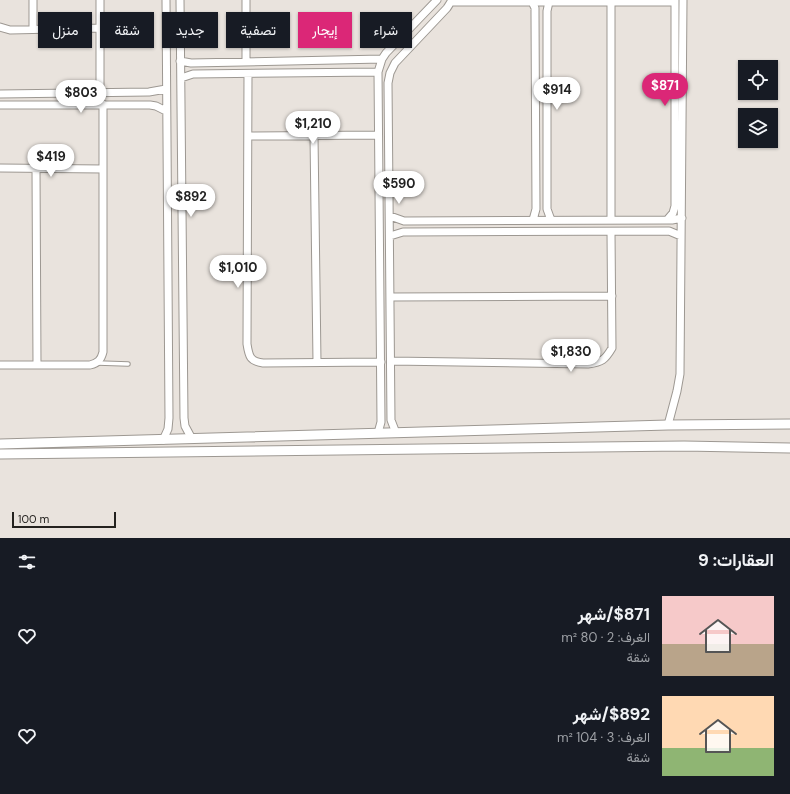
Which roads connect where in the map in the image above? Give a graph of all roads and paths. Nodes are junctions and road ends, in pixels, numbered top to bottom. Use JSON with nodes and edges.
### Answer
{"nodes":[{"id":1,"x":33,"y":0,"type":"edge"},
{"id":2,"x":100,"y":0,"type":"edge"},
{"id":3,"x":166,"y":0,"type":"edge"},
{"id":4,"x":180,"y":0,"type":"edge"},
{"id":5,"x":246,"y":0,"type":"edge"},
{"id":6,"x":437,"y":0,"type":"edge"},
{"id":7,"x":683,"y":0,"type":"edge"},
{"id":8,"x":452,"y":1,"type":"edge"},
{"id":9,"x":675,"y":1,"type":"edge"},
{"id":10,"x":532,"y":2,"type":"junction"},
{"id":11,"x":549,"y":2,"type":"junction"},
{"id":12,"x":611,"y":2,"type":"junction"},
{"id":13,"x":100,"y":12,"type":"edge"},
{"id":14,"x":535,"y":14,"type":"junction"},
{"id":15,"x":547,"y":14,"type":"junction"},
{"id":16,"x":0,"y":27,"type":"edge"},
{"id":17,"x":100,"y":28,"type":"edge"},
{"id":18,"x":33,"y":29,"type":"junction"},
{"id":19,"x":100,"y":48,"type":"edge"},
{"id":20,"x":382,"y":59,"type":"junction"},
{"id":21,"x":180,"y":61,"type":"junction"},
{"id":22,"x":246,"y":62,"type":"junction"},
{"id":23,"x":378,"y":72,"type":"junction"},
{"id":24,"x":248,"y":74,"type":"junction"},
{"id":25,"x":181,"y":78,"type":"junction"},
{"id":26,"x":674,"y":83,"type":"junction"},
{"id":27,"x":683,"y":83,"type":"junction"},
{"id":28,"x":166,"y":89,"type":"junction"},
{"id":29,"x":100,"y":93,"type":"junction"},
{"id":30,"x":0,"y":94,"type":"edge"},
{"id":31,"x":103,"y":104,"type":"junction"},
{"id":32,"x":0,"y":105,"type":"edge"},
{"id":33,"x":166,"y":111,"type":"junction"},
{"id":34,"x":378,"y":135,"type":"junction"},
{"id":35,"x":248,"y":136,"type":"junction"},
{"id":36,"x":314,"y":136,"type":"junction"},
{"id":37,"x":0,"y":168,"type":"edge"},
{"id":38,"x":36,"y":168,"type":"junction"},
{"id":39,"x":103,"y":169,"type":"junction"},
{"id":40,"x":390,"y":216,"type":"junction"},
{"id":41,"x":682,"y":218,"type":"junction"},
{"id":42,"x":533,"y":220,"type":"junction"},
{"id":43,"x":551,"y":220,"type":"junction"},
{"id":44,"x":611,"y":220,"type":"junction"},
{"id":45,"x":667,"y":220,"type":"junction"},
{"id":46,"x":611,"y":232,"type":"junction"},
{"id":47,"x":390,"y":236,"type":"junction"},
{"id":48,"x":681,"y":236,"type":"junction"},
{"id":49,"x":612,"y":296,"type":"junction"},
{"id":50,"x":391,"y":297,"type":"junction"},
{"id":51,"x":391,"y":361,"type":"junction"},
{"id":52,"x":317,"y":362,"type":"junction"},
{"id":53,"x":380,"y":362,"type":"junction"},
{"id":54,"x":97,"y":363,"type":"junction"},
{"id":55,"x":128,"y":364,"type":"dead end"},
{"id":56,"x":0,"y":365,"type":"edge"},
{"id":57,"x":37,"y":365,"type":"junction"},
{"id":58,"x":790,"y":424,"type":"edge"},
{"id":59,"x":668,"y":425,"type":"junction"},
{"id":60,"x":378,"y":433,"type":"junction"},
{"id":61,"x":396,"y":433,"type":"junction"},
{"id":62,"x":192,"y":439,"type":"junction"},
{"id":63,"x":163,"y":440,"type":"junction"},
{"id":64,"x":0,"y":444,"type":"edge"},
{"id":65,"x":790,"y":448,"type":"edge"},
{"id":66,"x":0,"y":454,"type":"edge"}],
"edges":[{"from":1,"to":18,"type":"street"},
{"from":2,"to":13,"type":"street"},
{"from":3,"to":28,"type":"street"},
{"from":4,"to":21,"type":"street"},
{"from":5,"to":22,"type":"street"},
{"from":6,"to":20,"type":"street"},
{"from":7,"to":27,"type":"street"},
{"from":8,"to":10,"type":"street"},
{"from":8,"to":40,"type":"street"},
{"from":9,"to":12,"type":"street"},
{"from":9,"to":26,"type":"street"},
{"from":10,"to":11,"type":"street"},
{"from":10,"to":14,"type":"street"},
{"from":11,"to":12,"type":"street"},
{"from":11,"to":15,"type":"street"},
{"from":12,"to":44,"type":"street"},
{"from":14,"to":15,"type":"street"},
{"from":14,"to":42,"type":"street"},
{"from":15,"to":43,"type":"street"},
{"from":16,"to":18,"type":"street"},
{"from":17,"to":18,"type":"street"},
{"from":19,"to":29,"type":"street"},
{"from":20,"to":22,"type":"street"},
{"from":20,"to":23,"type":"street"},
{"from":21,"to":22,"type":"street"},
{"from":21,"to":25,"type":"street"},
{"from":23,"to":24,"type":"street"},
{"from":23,"to":34,"type":"street"},
{"from":24,"to":25,"type":"street"},
{"from":24,"to":35,"type":"street"},
{"from":25,"to":62,"type":"street"},
{"from":26,"to":27,"type":"street"},
{"from":26,"to":45,"type":"street"},
{"from":27,"to":41,"type":"street"},
{"from":28,"to":29,"type":"street"},
{"from":28,"to":33,"type":"street"},
{"from":29,"to":30,"type":"street"},
{"from":31,"to":32,"type":"street"},
{"from":31,"to":33,"type":"street"},
{"from":31,"to":39,"type":"street"},
{"from":33,"to":63,"type":"street"},
{"from":34,"to":36,"type":"street"},
{"from":34,"to":53,"type":"street"},
{"from":35,"to":36,"type":"street"},
{"from":35,"to":52,"type":"street"},
{"from":36,"to":52,"type":"street"},
{"from":37,"to":38,"type":"street"},
{"from":38,"to":39,"type":"street"},
{"from":38,"to":57,"type":"street"},
{"from":39,"to":54,"type":"street"},
{"from":40,"to":42,"type":"street"},
{"from":40,"to":47,"type":"street"},
{"from":41,"to":45,"type":"street"},
{"from":41,"to":48,"type":"street"},
{"from":42,"to":43,"type":"street"},
{"from":43,"to":44,"type":"street"},
{"from":44,"to":45,"type":"street"},
{"from":46,"to":47,"type":"street"},
{"from":46,"to":48,"type":"street"},
{"from":46,"to":49,"type":"street"},
{"from":47,"to":50,"type":"street"},
{"from":48,"to":59,"type":"street"},
{"from":49,"to":50,"type":"street"},
{"from":49,"to":51,"type":"street"},
{"from":50,"to":51,"type":"street"},
{"from":51,"to":61,"type":"street"},
{"from":52,"to":53,"type":"street"},
{"from":53,"to":60,"type":"street"},
{"from":54,"to":55,"type":"lane"},
{"from":54,"to":57,"type":"street"},
{"from":56,"to":57,"type":"street"},
{"from":58,"to":59,"type":"street"},
{"from":59,"to":61,"type":"street"},
{"from":60,"to":61,"type":"street"},
{"from":60,"to":62,"type":"street"},
{"from":62,"to":63,"type":"street"},
{"from":63,"to":64,"type":"street"},
{"from":65,"to":66,"type":"street"}]}
